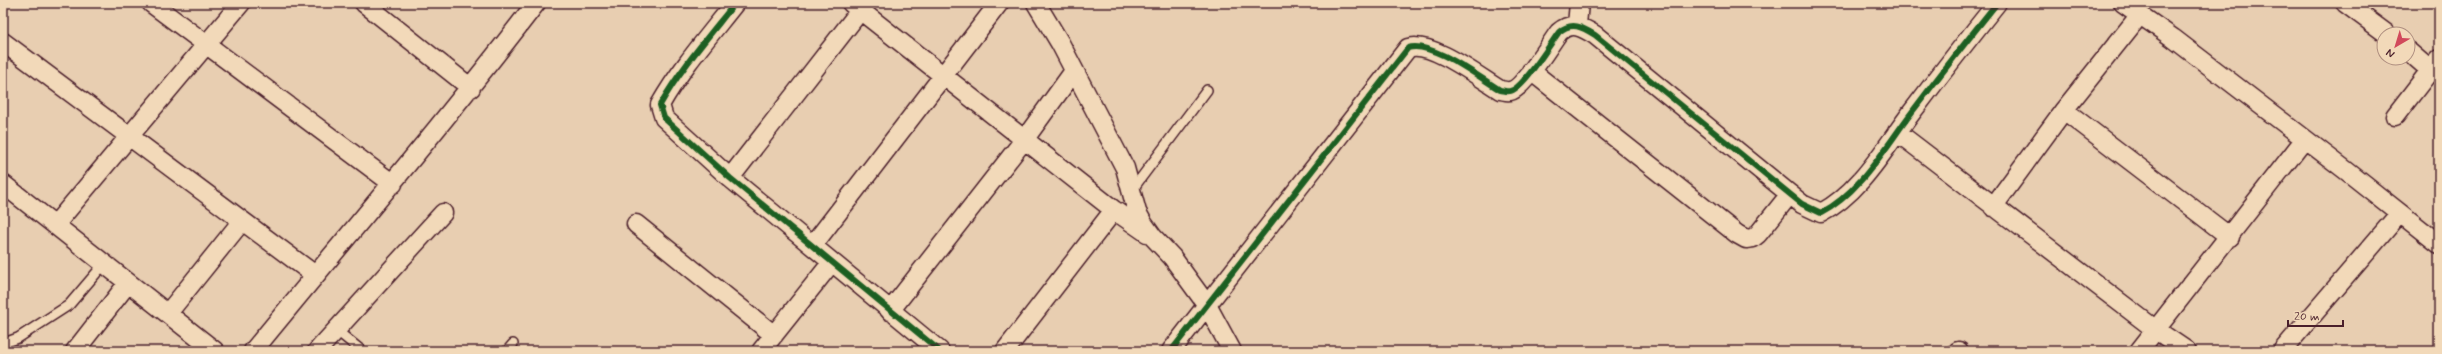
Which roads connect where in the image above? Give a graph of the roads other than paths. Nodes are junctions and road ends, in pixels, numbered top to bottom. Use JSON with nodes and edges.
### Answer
{"nodes":[{"id":1,"x":151,"y":3,"type":"edge"},
{"id":2,"x":241,"y":3,"type":"edge"},
{"id":3,"x":364,"y":3,"type":"edge"},
{"id":4,"x":536,"y":3,"type":"edge"},
{"id":5,"x":734,"y":3,"type":"edge"},
{"id":6,"x":999,"y":3,"type":"edge"},
{"id":7,"x":1036,"y":3,"type":"edge"},
{"id":8,"x":1579,"y":3,"type":"edge"},
{"id":9,"x":1997,"y":3,"type":"edge"},
{"id":10,"x":2123,"y":3,"type":"edge"},
{"id":11,"x":2346,"y":3,"type":"edge"},
{"id":12,"x":859,"y":5,"type":"edge"},
{"id":13,"x":2139,"y":16,"type":"junction"},
{"id":14,"x":1576,"y":25,"type":"junction"},
{"id":15,"x":2376,"y":26,"type":"edge"},
{"id":16,"x":3,"y":42,"type":"edge"},
{"id":17,"x":208,"y":43,"type":"junction"},
{"id":18,"x":2416,"y":55,"type":"edge"},
{"id":19,"x":2435,"y":65,"type":"edge"},
{"id":20,"x":1531,"y":71,"type":"junction"},
{"id":21,"x":1074,"y":72,"type":"junction"},
{"id":22,"x":942,"y":76,"type":"junction"},
{"id":23,"x":471,"y":88,"type":"junction"},
{"id":24,"x":1207,"y":90,"type":"dead end"},
{"id":25,"x":2064,"y":110,"type":"junction"},
{"id":26,"x":2395,"y":116,"type":"dead end"},
{"id":27,"x":1897,"y":132,"type":"junction"},
{"id":28,"x":130,"y":134,"type":"junction"},
{"id":29,"x":1024,"y":140,"type":"junction"},
{"id":30,"x":2304,"y":140,"type":"junction"},
{"id":31,"x":730,"y":178,"type":"junction"},
{"id":32,"x":3,"y":184,"type":"edge"},
{"id":33,"x":393,"y":184,"type":"junction"},
{"id":34,"x":1132,"y":190,"type":"junction"},
{"id":35,"x":1790,"y":194,"type":"junction"},
{"id":36,"x":1993,"y":207,"type":"junction"},
{"id":37,"x":1114,"y":210,"type":"junction"},
{"id":38,"x":443,"y":213,"type":"dead end"},
{"id":39,"x":2400,"y":213,"type":"junction"},
{"id":40,"x":242,"y":221,"type":"junction"},
{"id":41,"x":636,"y":224,"type":"dead end"},
{"id":42,"x":55,"y":225,"type":"junction"},
{"id":43,"x":1153,"y":237,"type":"junction"},
{"id":44,"x":2230,"y":237,"type":"junction"},
{"id":45,"x":2439,"y":244,"type":"edge"},
{"id":46,"x":812,"y":245,"type":"junction"},
{"id":47,"x":832,"y":262,"type":"junction"},
{"id":48,"x":104,"y":264,"type":"junction"},
{"id":49,"x":315,"y":275,"type":"junction"},
{"id":50,"x":128,"y":283,"type":"junction"},
{"id":51,"x":1207,"y":305,"type":"junction"},
{"id":52,"x":890,"y":311,"type":"junction"},
{"id":53,"x":168,"y":313,"type":"junction"},
{"id":54,"x":336,"y":330,"type":"junction"},
{"id":55,"x":2156,"y":330,"type":"junction"},
{"id":56,"x":774,"y":335,"type":"junction"},
{"id":57,"x":7,"y":342,"type":"dead end"},
{"id":58,"x":75,"y":351,"type":"edge"},
{"id":59,"x":215,"y":351,"type":"edge"},
{"id":60,"x":253,"y":351,"type":"edge"},
{"id":61,"x":317,"y":351,"type":"edge"},
{"id":62,"x":362,"y":351,"type":"edge"},
{"id":63,"x":761,"y":351,"type":"edge"},
{"id":64,"x":940,"y":351,"type":"edge"},
{"id":65,"x":1005,"y":351,"type":"edge"},
{"id":66,"x":1171,"y":351,"type":"edge"},
{"id":67,"x":1232,"y":351,"type":"edge"},
{"id":68,"x":2139,"y":351,"type":"edge"},
{"id":69,"x":2187,"y":351,"type":"edge"},
{"id":70,"x":2282,"y":351,"type":"edge"}],
"edges":[{"from":1,"to":17,"type":"street"},
{"from":2,"to":17,"type":"street"},
{"from":3,"to":23,"type":"street"},
{"from":4,"to":23,"type":"street"},
{"from":5,"to":31,"type":"street"},
{"from":6,"to":22,"type":"street"},
{"from":7,"to":21,"type":"street"},
{"from":8,"to":14,"type":"street"},
{"from":9,"to":27,"type":"street"},
{"from":10,"to":13,"type":"street"},
{"from":11,"to":15,"type":"street"},
{"from":12,"to":22,"type":"street"},
{"from":12,"to":31,"type":"street"},
{"from":13,"to":25,"type":"street"},
{"from":13,"to":30,"type":"street"},
{"from":14,"to":20,"type":"street"},
{"from":14,"to":35,"type":"street"},
{"from":16,"to":28,"type":"street"},
{"from":17,"to":28,"type":"street"},
{"from":17,"to":33,"type":"street"},
{"from":18,"to":19,"type":"street"},
{"from":19,"to":26,"type":"street"},
{"from":20,"to":35,"type":"street"},
{"from":20,"to":51,"type":"street"},
{"from":21,"to":29,"type":"street"},
{"from":21,"to":34,"type":"street"},
{"from":22,"to":29,"type":"street"},
{"from":22,"to":46,"type":"street"},
{"from":23,"to":33,"type":"street"},
{"from":24,"to":34,"type":"lane"},
{"from":25,"to":36,"type":"street"},
{"from":25,"to":44,"type":"street"},
{"from":27,"to":35,"type":"street"},
{"from":27,"to":36,"type":"street"},
{"from":28,"to":40,"type":"street"},
{"from":28,"to":42,"type":"street"},
{"from":29,"to":37,"type":"street"},
{"from":29,"to":52,"type":"street"},
{"from":30,"to":39,"type":"street"},
{"from":30,"to":44,"type":"street"},
{"from":31,"to":46,"type":"street"},
{"from":32,"to":42,"type":"street"},
{"from":33,"to":49,"type":"street"},
{"from":34,"to":43,"type":"street"},
{"from":36,"to":55,"type":"street"},
{"from":37,"to":43,"type":"street"},
{"from":37,"to":65,"type":"street"},
{"from":38,"to":54,"type":"street"},
{"from":39,"to":45,"type":"street"},
{"from":39,"to":70,"type":"street"},
{"from":40,"to":49,"type":"street"},
{"from":40,"to":53,"type":"street"},
{"from":41,"to":56,"type":"street"},
{"from":42,"to":48,"type":"street"},
{"from":43,"to":51,"type":"street"},
{"from":44,"to":55,"type":"street"},
{"from":46,"to":47,"type":"street"},
{"from":47,"to":52,"type":"street"},
{"from":47,"to":56,"type":"street"},
{"from":48,"to":50,"type":"street"},
{"from":48,"to":57,"type":"lane"},
{"from":49,"to":60,"type":"street"},
{"from":50,"to":53,"type":"street"},
{"from":50,"to":58,"type":"street"},
{"from":51,"to":66,"type":"street"},
{"from":51,"to":67,"type":"street"},
{"from":52,"to":64,"type":"street"},
{"from":53,"to":59,"type":"street"},
{"from":54,"to":61,"type":"street"},
{"from":54,"to":62,"type":"lane"},
{"from":55,"to":68,"type":"street"},
{"from":55,"to":69,"type":"street"},
{"from":56,"to":63,"type":"street"}]}
